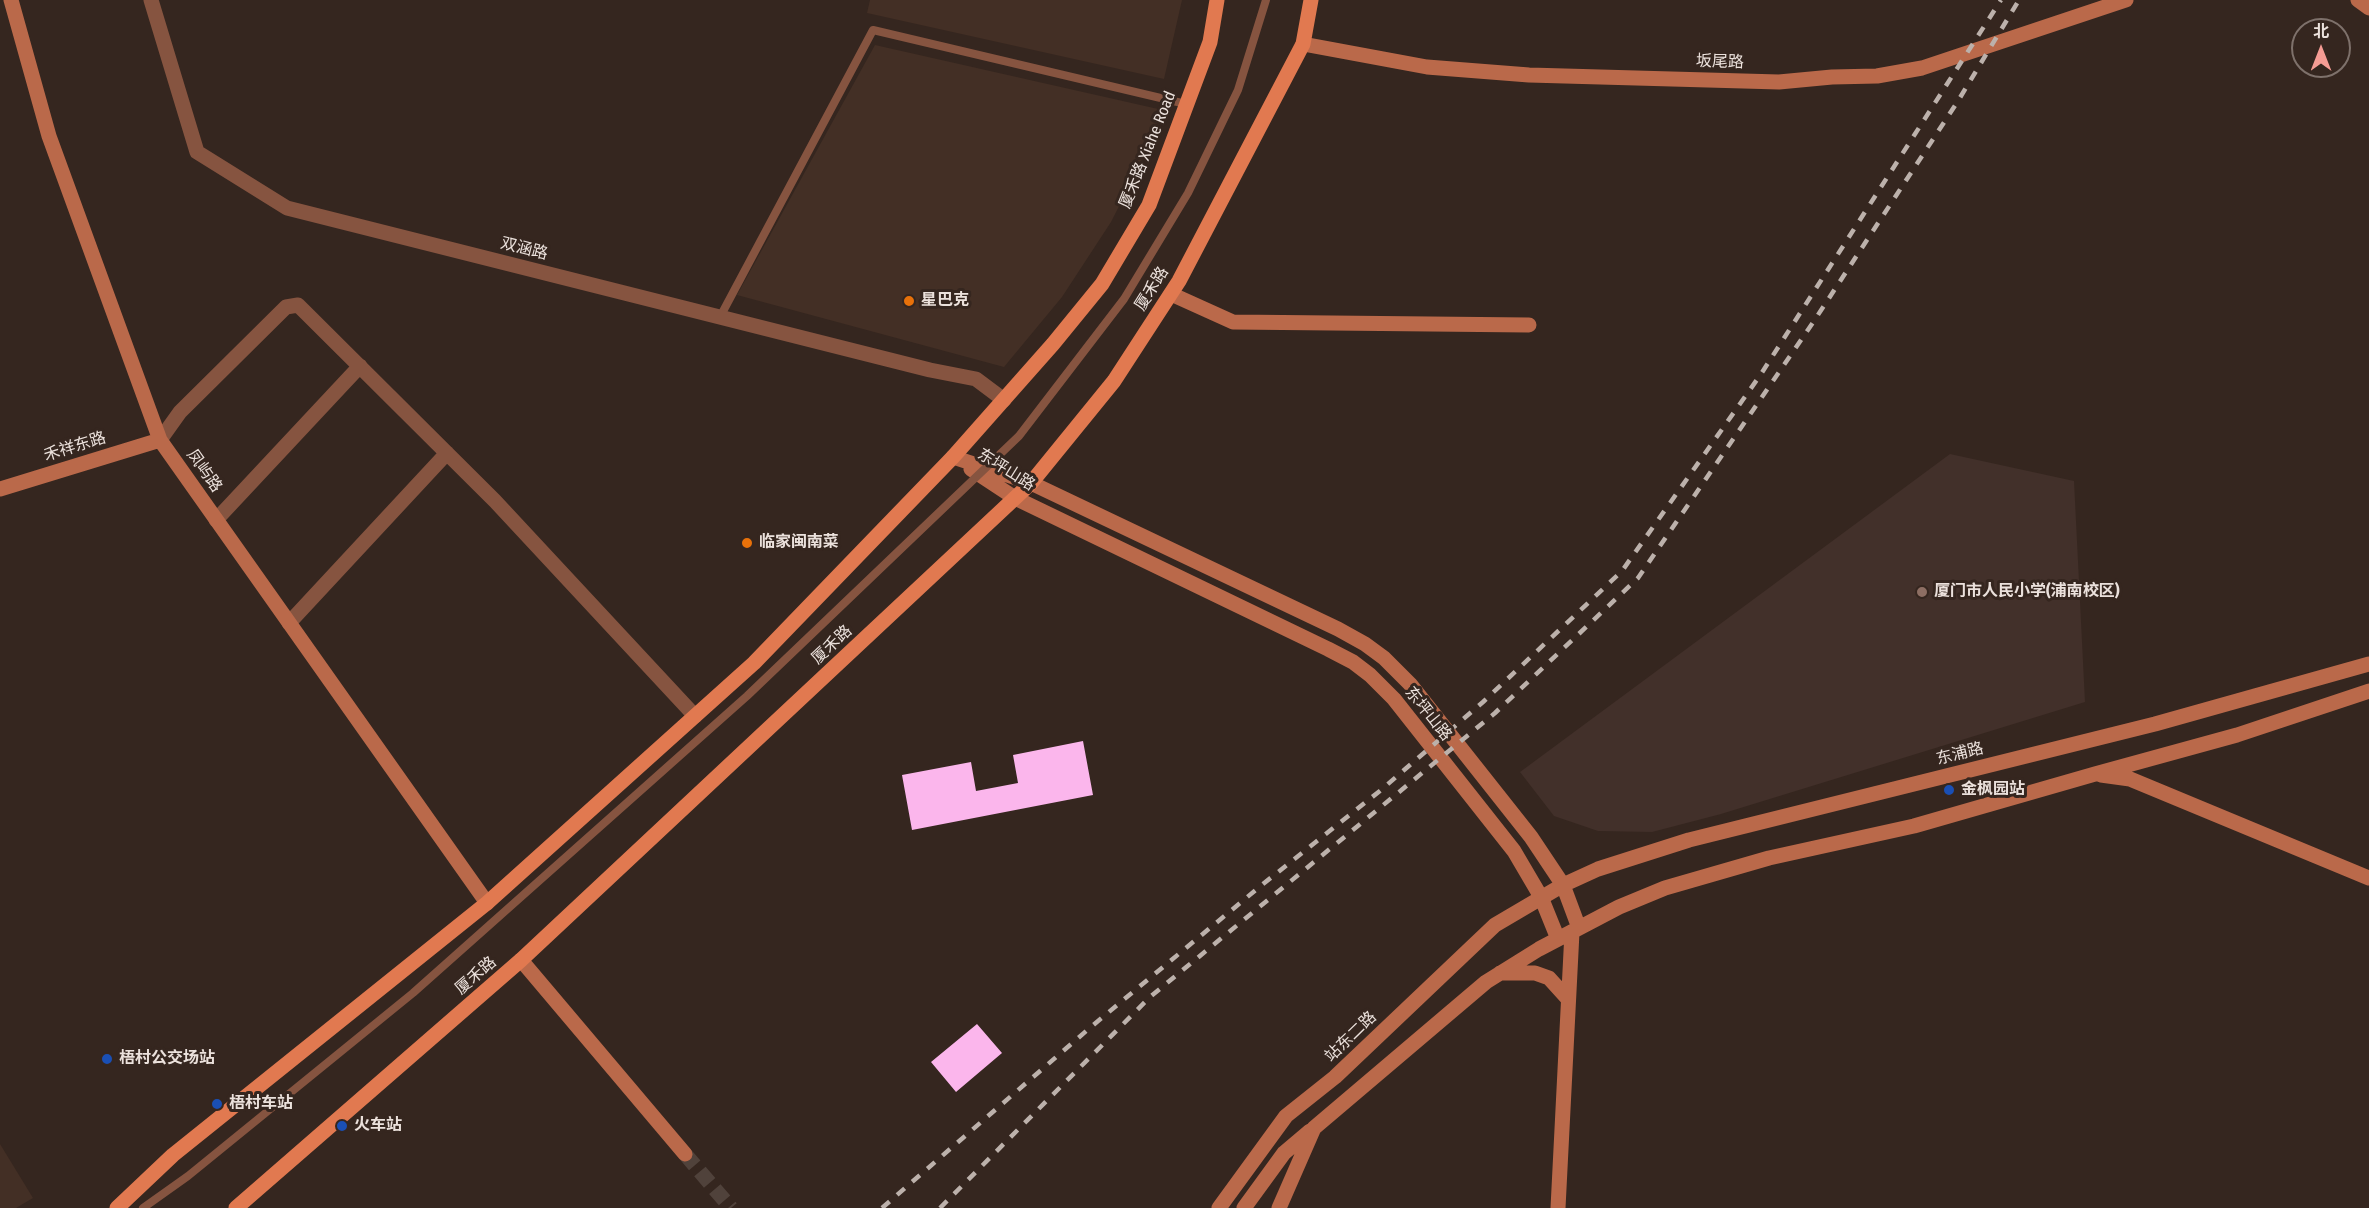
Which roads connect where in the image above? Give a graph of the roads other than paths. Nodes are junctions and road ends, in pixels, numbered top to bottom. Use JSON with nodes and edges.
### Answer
{"nodes":[{"id":1,"x":11,"y":0,"type":"edge"},
{"id":2,"x":152,"y":0,"type":"edge"},
{"id":3,"x":1266,"y":0,"type":"edge"},
{"id":4,"x":1311,"y":0,"type":"edge"},
{"id":5,"x":2126,"y":0,"type":"edge"},
{"id":6,"x":2358,"y":0,"type":"edge"},
{"id":7,"x":1216,"y":5,"type":"edge"},
{"id":8,"x":2369,"y":8,"type":"edge"},
{"id":9,"x":1303,"y":44,"type":"junction"},
{"id":10,"x":1186,"y":104,"type":"junction"},
{"id":11,"x":1171,"y":294,"type":"junction"},
{"id":12,"x":720,"y":317,"type":"junction"},
{"id":13,"x":1529,"y":325,"type":"dead end"},
{"id":14,"x":360,"y":366,"type":"junction"},
{"id":15,"x":1004,"y":400,"type":"junction"},
{"id":16,"x":160,"y":440,"type":"junction"},
{"id":17,"x":447,"y":453,"type":"junction"},
{"id":18,"x":953,"y":457,"type":"junction"},
{"id":19,"x":1031,"y":483,"type":"junction"},
{"id":20,"x":0,"y":489,"type":"edge"},
{"id":21,"x":1015,"y":498,"type":"junction"},
{"id":22,"x":216,"y":520,"type":"junction"},
{"id":23,"x":289,"y":623,"type":"junction"},
{"id":24,"x":2367,"y":664,"type":"edge"},
{"id":25,"x":2369,"y":691,"type":"edge"},
{"id":26,"x":695,"y":716,"type":"junction"},
{"id":27,"x":2095,"y":774,"type":"junction"},
{"id":28,"x":2369,"y":878,"type":"edge"},
{"id":29,"x":1563,"y":885,"type":"junction"},
{"id":30,"x":1541,"y":897,"type":"junction"},
{"id":31,"x":487,"y":903,"type":"junction"},
{"id":32,"x":1570,"y":933,"type":"junction"},
{"id":33,"x":522,"y":960,"type":"junction"},
{"id":34,"x":1500,"y":973,"type":"junction"},
{"id":35,"x":1568,"y":999,"type":"junction"},
{"id":36,"x":1314,"y":1128,"type":"junction"},
{"id":37,"x":685,"y":1154,"type":"tunnel mouth"},
{"id":38,"x":117,"y":1208,"type":"edge"},
{"id":39,"x":143,"y":1208,"type":"edge"},
{"id":40,"x":236,"y":1208,"type":"edge"},
{"id":41,"x":1219,"y":1208,"type":"edge"},
{"id":42,"x":1244,"y":1208,"type":"edge"},
{"id":43,"x":1279,"y":1208,"type":"edge"},
{"id":44,"x":1558,"y":1208,"type":"edge"}],
"edges":[{"from":1,"to":16,"type":"main road","name":"凤屿路"},
{"from":2,"to":12,"type":"street","name":"双涵路"},
{"from":3,"to":39,"type":"lane","bridge":true},
{"from":4,"to":9,"type":"main road","name":"厦禾路"},
{"from":5,"to":9,"type":"main road","name":"坂尾路"},
{"from":6,"to":8,"type":"main road"},
{"from":7,"to":10,"type":"main road","name":"厦禾路 Xiahe Road"},
{"from":9,"to":11,"type":"main road","name":"厦禾路"},
{"from":10,"to":12,"type":"lane"},
{"from":10,"to":15,"type":"main road","name":"厦禾路 Xiahe Road"},
{"from":11,"to":13,"type":"main road"},
{"from":11,"to":19,"type":"main road","name":"厦禾路"},
{"from":12,"to":15,"type":"street","name":"双涵路"},
{"from":14,"to":16,"type":"street"},
{"from":14,"to":17,"type":"street"},
{"from":14,"to":22,"type":"street"},
{"from":15,"to":18,"type":"main road"},
{"from":16,"to":20,"type":"main road","name":"禾祥东路"},
{"from":16,"to":22,"type":"main road","name":"凤屿路"},
{"from":17,"to":23,"type":"street"},
{"from":17,"to":26,"type":"street"},
{"from":18,"to":19,"type":"main road","name":"东坪山路"},
{"from":18,"to":21,"type":"main road","name":"东坪山路"},
{"from":18,"to":26,"type":"main road"},
{"from":19,"to":21,"type":"main road","name":"厦禾路"},
{"from":19,"to":29,"type":"main road","name":"东坪山路"},
{"from":21,"to":30,"type":"main road","name":"东坪山路"},
{"from":21,"to":33,"type":"main road","name":"厦禾路"},
{"from":22,"to":23,"type":"main road","name":"凤屿路"},
{"from":23,"to":31,"type":"main road","name":"凤屿路"},
{"from":24,"to":29,"type":"main road","name":"东浦路"},
{"from":25,"to":27,"type":"main road"},
{"from":26,"to":31,"type":"main road"},
{"from":27,"to":28,"type":"main road"},
{"from":27,"to":32,"type":"main road"},
{"from":29,"to":30,"type":"main road","name":"东浦路"},
{"from":29,"to":32,"type":"main road","name":"东坪山路"},
{"from":30,"to":32,"type":"main road","name":"东坪山路"},
{"from":30,"to":41,"type":"main road","name":"站东二路"},
{"from":31,"to":38,"type":"main road"},
{"from":32,"to":34,"type":"main road"},
{"from":32,"to":35,"type":"main road","name":"东坪山路"},
{"from":33,"to":37,"type":"main road"},
{"from":33,"to":40,"type":"main road","name":"厦禾路"},
{"from":34,"to":35,"type":"main road"},
{"from":34,"to":36,"type":"main road"},
{"from":35,"to":44,"type":"main road","name":"东坪山路"},
{"from":36,"to":42,"type":"main road"},
{"from":36,"to":43,"type":"main road"}]}
